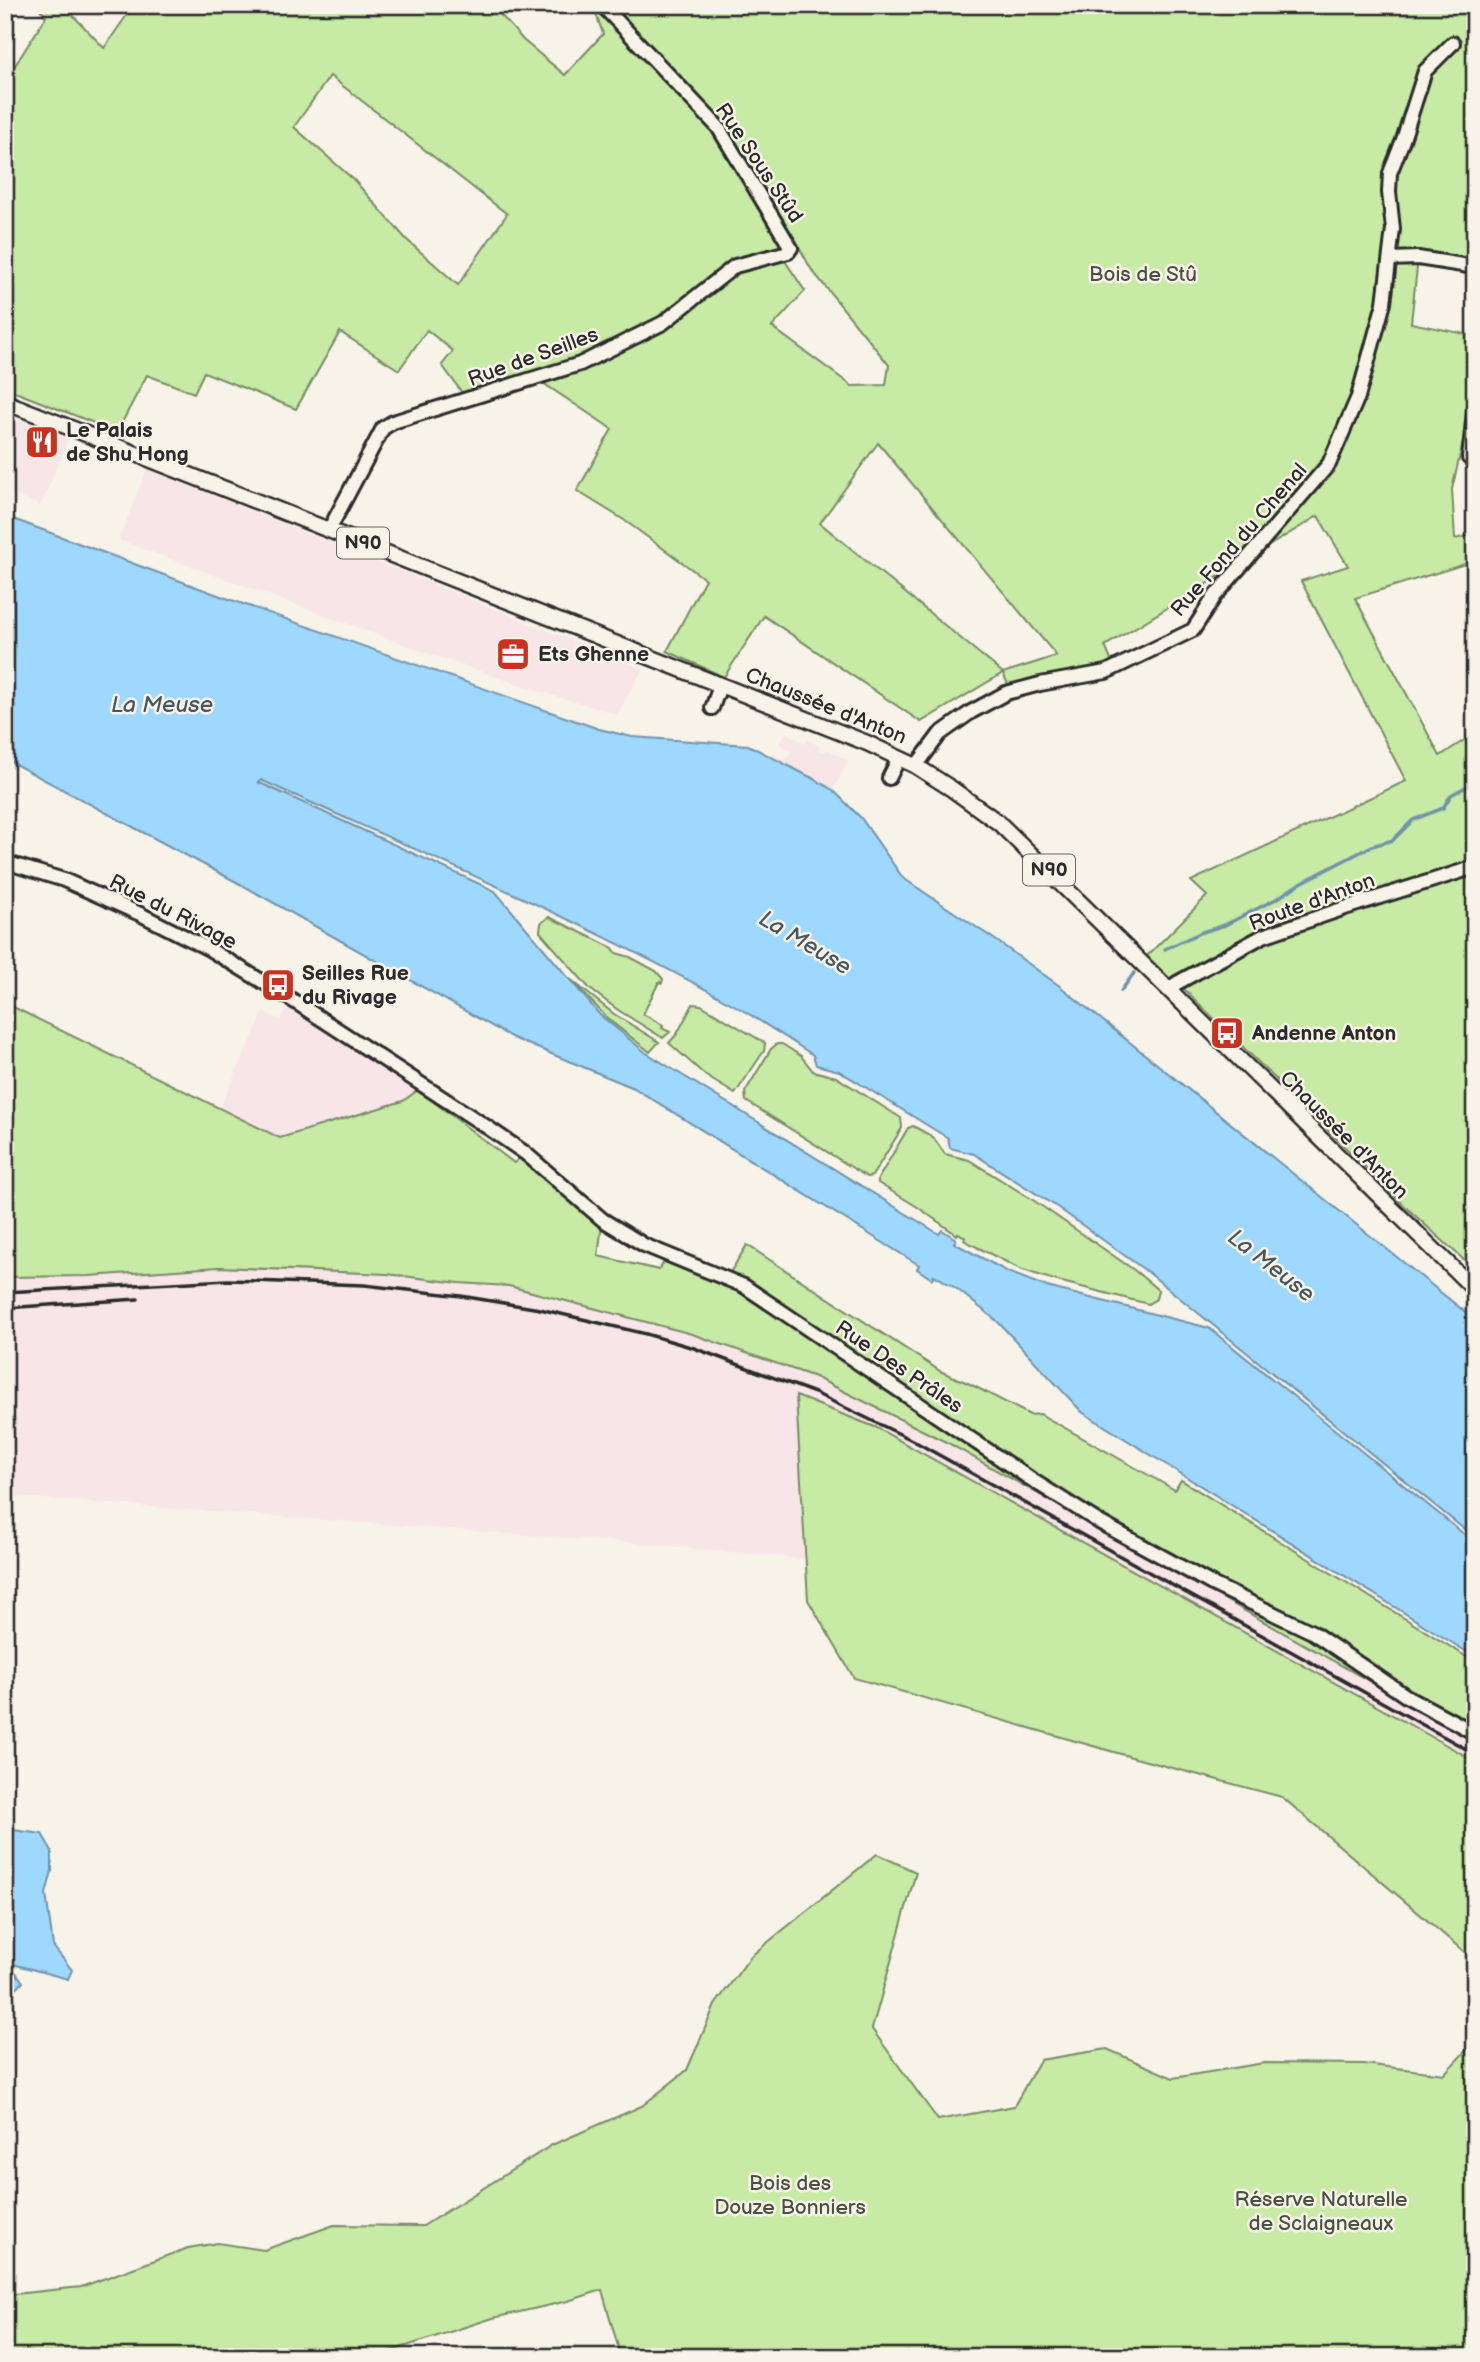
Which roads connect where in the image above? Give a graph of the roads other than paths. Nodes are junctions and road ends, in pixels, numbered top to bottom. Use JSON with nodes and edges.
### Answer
{"nodes":[{"id":1,"x":602,"y":5,"type":"edge"},
{"id":2,"x":1454,"y":43,"type":"dead end"},
{"id":3,"x":788,"y":252,"type":"joint"},
{"id":4,"x":1390,"y":259,"type":"junction"},
{"id":5,"x":1475,"y":267,"type":"edge"},
{"id":6,"x":5,"y":402,"type":"edge"},
{"id":7,"x":1475,"y":404,"type":"edge"},
{"id":8,"x":1469,"y":458,"type":"dead end"},
{"id":9,"x":329,"y":530,"type":"junction"},
{"id":10,"x":720,"y":686,"type":"junction"},
{"id":11,"x":712,"y":708,"type":"dead end"},
{"id":12,"x":899,"y":758,"type":"junction"},
{"id":13,"x":916,"y":766,"type":"junction"},
{"id":14,"x":889,"y":778,"type":"dead end"},
{"id":15,"x":5,"y":862,"type":"edge"},
{"id":16,"x":1475,"y":867,"type":"edge"},
{"id":17,"x":1169,"y":989,"type":"junction"},
{"id":18,"x":315,"y":1015,"type":"joint"},
{"id":19,"x":1475,"y":1290,"type":"edge"},
{"id":20,"x":1475,"y":1732,"type":"edge"}],
"edges":[{"from":1,"to":3,"type":"street","name":"Rue Sous Stûd"},
{"from":2,"to":4,"type":"street","name":"Rue Fond du Chenal"},
{"from":3,"to":9,"type":"street","name":"Rue de Seilles"},
{"from":4,"to":5,"type":"street"},
{"from":4,"to":13,"type":"street","name":"Rue Fond du Chenal"},
{"from":6,"to":9,"type":"main road","name":"Chaussée d'Anton","number":"N90"},
{"from":7,"to":8,"type":"street"},
{"from":9,"to":10,"type":"main road","name":"Chaussée d'Anton","number":"N90"},
{"from":10,"to":11,"type":"street"},
{"from":10,"to":12,"type":"main road","name":"Chaussée d'Anton","number":"N90"},
{"from":12,"to":13,"type":"main road","name":"Chaussée d'Anton","number":"N90"},
{"from":12,"to":14,"type":"street"},
{"from":13,"to":17,"type":"main road","name":"Chaussée d'Anton","number":"N90"},
{"from":15,"to":18,"type":"street","name":"Rue du Rivage"},
{"from":16,"to":17,"type":"street","name":"Route d'Anton"},
{"from":17,"to":19,"type":"main road","name":"Chaussée d'Anton","number":"N90"},
{"from":18,"to":20,"type":"street","name":"Rue Des Prâles"}]}
